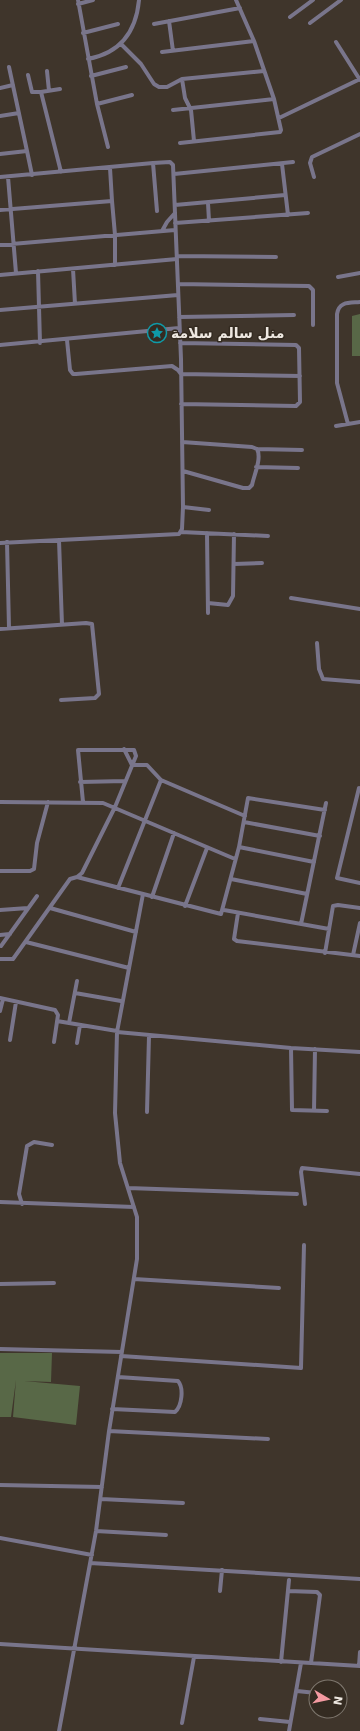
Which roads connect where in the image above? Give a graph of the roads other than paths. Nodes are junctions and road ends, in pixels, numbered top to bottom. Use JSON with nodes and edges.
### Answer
{"nodes":[{"id":1,"x":93,"y":0,"type":"edge"},
{"id":2,"x":139,"y":0,"type":"edge"},
{"id":3,"x":236,"y":0,"type":"edge"},
{"id":4,"x":313,"y":0,"type":"edge"},
{"id":5,"x":341,"y":0,"type":"edge"},
{"id":6,"x":78,"y":2,"type":"edge"},
{"id":7,"x":240,"y":8,"type":"junction"},
{"id":8,"x":290,"y":17,"type":"dead end"},
{"id":9,"x":169,"y":21,"type":"junction"},
{"id":10,"x":310,"y":23,"type":"dead end"},
{"id":11,"x":118,"y":24,"type":"dead end"},
{"id":12,"x":154,"y":24,"type":"dead end"},
{"id":13,"x":82,"y":33,"type":"junction"},
{"id":14,"x":254,"y":41,"type":"junction"},
{"id":15,"x":336,"y":42,"type":"dead end"},
{"id":16,"x":121,"y":44,"type":"junction"},
{"id":17,"x":173,"y":51,"type":"junction"},
{"id":18,"x":162,"y":52,"type":"dead end"},
{"id":19,"x":88,"y":59,"type":"junction"},
{"id":20,"x":9,"y":67,"type":"dead end"},
{"id":21,"x":126,"y":67,"type":"dead end"},
{"id":22,"x":47,"y":71,"type":"dead end"},
{"id":23,"x":264,"y":71,"type":"junction"},
{"id":24,"x":28,"y":75,"type":"dead end"},
{"id":25,"x":91,"y":76,"type":"junction"},
{"id":26,"x":182,"y":79,"type":"junction"},
{"id":27,"x":360,"y":79,"type":"edge"},
{"id":28,"x":13,"y":86,"type":"junction"},
{"id":29,"x":0,"y":88,"type":"edge"},
{"id":30,"x":60,"y":89,"type":"dead end"},
{"id":31,"x":49,"y":91,"type":"junction"},
{"id":32,"x":41,"y":92,"type":"junction"},
{"id":33,"x":132,"y":95,"type":"dead end"},
{"id":34,"x":274,"y":98,"type":"junction"},
{"id":35,"x":97,"y":104,"type":"junction"},
{"id":36,"x":190,"y":108,"type":"junction"},
{"id":37,"x":173,"y":110,"type":"dead end"},
{"id":38,"x":18,"y":113,"type":"junction"},
{"id":39,"x":0,"y":116,"type":"edge"},
{"id":40,"x":279,"y":118,"type":"junction"},
{"id":41,"x":360,"y":134,"type":"edge"},
{"id":42,"x":194,"y":141,"type":"junction"},
{"id":43,"x":180,"y":143,"type":"dead end"},
{"id":44,"x":108,"y":147,"type":"dead end"},
{"id":45,"x":27,"y":152,"type":"junction"},
{"id":46,"x":0,"y":154,"type":"edge"},
{"id":47,"x":292,"y":162,"type":"dead end"},
{"id":48,"x":153,"y":163,"type":"junction"},
{"id":49,"x":282,"y":164,"type":"junction"},
{"id":50,"x":110,"y":168,"type":"junction"},
{"id":51,"x":61,"y":172,"type":"junction"},
{"id":52,"x":174,"y":174,"type":"junction"},
{"id":53,"x":32,"y":175,"type":"junction"},
{"id":54,"x":0,"y":177,"type":"edge"},
{"id":55,"x":8,"y":177,"type":"junction"},
{"id":56,"x":314,"y":177,"type":"dead end"},
{"id":57,"x":285,"y":194,"type":"junction"},
{"id":58,"x":112,"y":201,"type":"junction"},
{"id":59,"x":208,"y":203,"type":"junction"},
{"id":60,"x":175,"y":205,"type":"junction"},
{"id":61,"x":11,"y":209,"type":"junction"},
{"id":62,"x":0,"y":210,"type":"edge"},
{"id":63,"x":157,"y":211,"type":"dead end"},
{"id":64,"x":175,"y":213,"type":"junction"},
{"id":65,"x":308,"y":213,"type":"dead end"},
{"id":66,"x":288,"y":215,"type":"junction"},
{"id":67,"x":209,"y":221,"type":"junction"},
{"id":68,"x":175,"y":223,"type":"junction"},
{"id":69,"x":175,"y":230,"type":"junction"},
{"id":70,"x":162,"y":231,"type":"junction"},
{"id":71,"x":115,"y":235,"type":"junction"},
{"id":72,"x":13,"y":244,"type":"junction"},
{"id":73,"x":0,"y":245,"type":"edge"},
{"id":74,"x":276,"y":257,"type":"dead end"},
{"id":75,"x":177,"y":258,"type":"junction"},
{"id":76,"x":115,"y":265,"type":"junction"},
{"id":77,"x":74,"y":269,"type":"junction"},
{"id":78,"x":38,"y":271,"type":"junction"},
{"id":79,"x":360,"y":273,"type":"edge"},
{"id":80,"x":16,"y":274,"type":"junction"},
{"id":81,"x":0,"y":275,"type":"edge"},
{"id":82,"x":338,"y":277,"type":"dead end"},
{"id":83,"x":178,"y":284,"type":"junction"},
{"id":84,"x":178,"y":295,"type":"junction"},
{"id":85,"x":360,"y":302,"type":"edge"},
{"id":86,"x":75,"y":304,"type":"junction"},
{"id":87,"x":38,"y":307,"type":"junction"},
{"id":88,"x":0,"y":310,"type":"edge"},
{"id":89,"x":294,"y":315,"type":"dead end"},
{"id":90,"x":179,"y":317,"type":"junction"},
{"id":91,"x":314,"y":325,"type":"dead end"},
{"id":92,"x":179,"y":328,"type":"junction"},
{"id":93,"x":67,"y":340,"type":"junction"},
{"id":94,"x":40,"y":343,"type":"junction"},
{"id":95,"x":180,"y":343,"type":"junction"},
{"id":96,"x":0,"y":345,"type":"edge"},
{"id":97,"x":181,"y":374,"type":"junction"},
{"id":98,"x":300,"y":376,"type":"junction"},
{"id":99,"x":181,"y":404,"type":"junction"},
{"id":100,"x":360,"y":422,"type":"edge"},
{"id":101,"x":348,"y":424,"type":"junction"},
{"id":102,"x":336,"y":426,"type":"dead end"},
{"id":103,"x":182,"y":442,"type":"junction"},
{"id":104,"x":257,"y":449,"type":"junction"},
{"id":105,"x":302,"y":450,"type":"dead end"},
{"id":106,"x":256,"y":467,"type":"junction"},
{"id":107,"x":298,"y":468,"type":"dead end"},
{"id":108,"x":183,"y":471,"type":"junction"},
{"id":109,"x":183,"y":508,"type":"junction"},
{"id":110,"x":209,"y":510,"type":"dead end"},
{"id":111,"x":181,"y":532,"type":"junction"},
{"id":112,"x":207,"y":533,"type":"junction"},
{"id":113,"x":234,"y":534,"type":"junction"},
{"id":114,"x":268,"y":536,"type":"dead end"},
{"id":115,"x":59,"y":540,"type":"junction"},
{"id":116,"x":7,"y":542,"type":"junction"},
{"id":117,"x":0,"y":543,"type":"edge"},
{"id":118,"x":262,"y":563,"type":"dead end"},
{"id":119,"x":234,"y":564,"type":"junction"},
{"id":120,"x":291,"y":598,"type":"dead end"},
{"id":121,"x":208,"y":604,"type":"junction"},
{"id":122,"x":360,"y":609,"type":"edge"},
{"id":123,"x":208,"y":613,"type":"dead end"},
{"id":124,"x":62,"y":625,"type":"junction"},
{"id":125,"x":9,"y":628,"type":"junction"},
{"id":126,"x":0,"y":629,"type":"edge"},
{"id":127,"x":317,"y":643,"type":"dead end"},
{"id":128,"x":360,"y":682,"type":"edge"},
{"id":129,"x":61,"y":700,"type":"dead end"},
{"id":130,"x":124,"y":748,"type":"junction"},
{"id":131,"x":132,"y":765,"type":"junction"},
{"id":132,"x":161,"y":780,"type":"junction"},
{"id":133,"x":125,"y":781,"type":"junction"},
{"id":134,"x":80,"y":782,"type":"junction"},
{"id":135,"x":360,"y":789,"type":"edge"},
{"id":136,"x":0,"y":802,"type":"edge"},
{"id":137,"x":48,"y":802,"type":"junction"},
{"id":138,"x":83,"y":802,"type":"junction"},
{"id":139,"x":326,"y":803,"type":"dead end"},
{"id":140,"x":115,"y":808,"type":"junction"},
{"id":141,"x":325,"y":810,"type":"junction"},
{"id":142,"x":245,"y":816,"type":"junction"},
{"id":143,"x":144,"y":822,"type":"junction"},
{"id":144,"x":244,"y":822,"type":"junction"},
{"id":145,"x":174,"y":833,"type":"junction"},
{"id":146,"x":320,"y":836,"type":"junction"},
{"id":147,"x":239,"y":847,"type":"junction"},
{"id":148,"x":206,"y":848,"type":"junction"},
{"id":149,"x":235,"y":859,"type":"junction"},
{"id":150,"x":314,"y":862,"type":"junction"},
{"id":151,"x":0,"y":871,"type":"edge"},
{"id":152,"x":77,"y":877,"type":"junction"},
{"id":153,"x":231,"y":879,"type":"junction"},
{"id":154,"x":360,"y":883,"type":"edge"},
{"id":155,"x":118,"y":888,"type":"junction"},
{"id":156,"x":143,"y":894,"type":"junction"},
{"id":157,"x":307,"y":894,"type":"junction"},
{"id":158,"x":37,"y":896,"type":"dead end"},
{"id":159,"x":152,"y":897,"type":"junction"},
{"id":160,"x":185,"y":906,"type":"junction"},
{"id":161,"x":28,"y":908,"type":"junction"},
{"id":162,"x":50,"y":908,"type":"junction"},
{"id":163,"x":360,"y":908,"type":"edge"},
{"id":164,"x":0,"y":910,"type":"edge"},
{"id":165,"x":224,"y":910,"type":"junction"},
{"id":166,"x":238,"y":913,"type":"junction"},
{"id":167,"x":360,"y":923,"type":"edge"},
{"id":168,"x":301,"y":924,"type":"junction"},
{"id":169,"x":329,"y":929,"type":"junction"},
{"id":170,"x":136,"y":932,"type":"junction"},
{"id":171,"x":10,"y":934,"type":"junction"},
{"id":172,"x":0,"y":935,"type":"edge"},
{"id":173,"x":26,"y":942,"type":"junction"},
{"id":174,"x":1,"y":946,"type":"dead end"},
{"id":175,"x":325,"y":953,"type":"junction"},
{"id":176,"x":353,"y":955,"type":"junction"},
{"id":177,"x":360,"y":956,"type":"edge"},
{"id":178,"x":0,"y":958,"type":"edge"},
{"id":179,"x":129,"y":968,"type":"junction"},
{"id":180,"x":77,"y":981,"type":"dead end"},
{"id":181,"x":75,"y":993,"type":"junction"},
{"id":182,"x":2,"y":999,"type":"edge"},
{"id":183,"x":122,"y":1001,"type":"junction"},
{"id":184,"x":16,"y":1002,"type":"junction"},
{"id":185,"x":0,"y":1011,"type":"edge"},
{"id":186,"x":57,"y":1021,"type":"junction"},
{"id":187,"x":69,"y":1023,"type":"junction"},
{"id":188,"x":80,"y":1025,"type":"junction"},
{"id":189,"x":117,"y":1032,"type":"junction"},
{"id":190,"x":149,"y":1036,"type":"junction"},
{"id":191,"x":10,"y":1040,"type":"dead end"},
{"id":192,"x":54,"y":1042,"type":"dead end"},
{"id":193,"x":77,"y":1043,"type":"dead end"},
{"id":194,"x":291,"y":1048,"type":"junction"},
{"id":195,"x":315,"y":1049,"type":"junction"},
{"id":196,"x":360,"y":1052,"type":"edge"},
{"id":197,"x":314,"y":1111,"type":"junction"},
{"id":198,"x":327,"y":1111,"type":"dead end"},
{"id":199,"x":147,"y":1112,"type":"dead end"},
{"id":200,"x":52,"y":1145,"type":"dead end"},
{"id":201,"x":360,"y":1174,"type":"edge"},
{"id":202,"x":128,"y":1188,"type":"junction"},
{"id":203,"x":297,"y":1194,"type":"dead end"},
{"id":204,"x":0,"y":1202,"type":"edge"},
{"id":205,"x":22,"y":1204,"type":"junction"},
{"id":206,"x":305,"y":1204,"type":"dead end"},
{"id":207,"x":134,"y":1208,"type":"junction"},
{"id":208,"x":304,"y":1246,"type":"dead end"},
{"id":209,"x":134,"y":1280,"type":"junction"},
{"id":210,"x":54,"y":1283,"type":"dead end"},
{"id":211,"x":0,"y":1284,"type":"edge"},
{"id":212,"x":279,"y":1288,"type":"dead end"},
{"id":213,"x":0,"y":1344,"type":"edge"},
{"id":214,"x":0,"y":1349,"type":"edge"},
{"id":215,"x":122,"y":1354,"type":"junction"},
{"id":216,"x":118,"y":1377,"type":"junction"},
{"id":217,"x":112,"y":1409,"type":"junction"},
{"id":218,"x":109,"y":1431,"type":"junction"},
{"id":219,"x":268,"y":1439,"type":"dead end"},
{"id":220,"x":0,"y":1485,"type":"edge"},
{"id":221,"x":102,"y":1487,"type":"junction"},
{"id":222,"x":101,"y":1499,"type":"junction"},
{"id":223,"x":183,"y":1504,"type":"dead end"},
{"id":224,"x":96,"y":1531,"type":"junction"},
{"id":225,"x":166,"y":1534,"type":"dead end"},
{"id":226,"x":0,"y":1538,"type":"edge"},
{"id":227,"x":92,"y":1554,"type":"junction"},
{"id":228,"x":90,"y":1563,"type":"junction"},
{"id":229,"x":222,"y":1570,"type":"junction"},
{"id":230,"x":360,"y":1579,"type":"edge"},
{"id":231,"x":289,"y":1580,"type":"dead end"},
{"id":232,"x":220,"y":1591,"type":"dead end"},
{"id":233,"x":288,"y":1591,"type":"junction"},
{"id":234,"x":0,"y":1644,"type":"edge"},
{"id":235,"x":73,"y":1648,"type":"junction"},
{"id":236,"x":360,"y":1652,"type":"edge"},
{"id":237,"x":194,"y":1657,"type":"junction"},
{"id":238,"x":281,"y":1662,"type":"junction"},
{"id":239,"x":301,"y":1662,"type":"junction"},
{"id":240,"x":311,"y":1663,"type":"junction"},
{"id":241,"x":359,"y":1666,"type":"edge"},
{"id":242,"x":296,"y":1690,"type":"junction"},
{"id":243,"x":308,"y":1692,"type":"edge"},
{"id":244,"x":260,"y":1719,"type":"dead end"},
{"id":245,"x":290,"y":1722,"type":"junction"},
{"id":246,"x":182,"y":1723,"type":"dead end"},
{"id":247,"x":59,"y":1731,"type":"edge"},
{"id":248,"x":289,"y":1731,"type":"edge"}],
"edges":[{"from":1,"to":6,"type":"street"},
{"from":2,"to":16,"type":"street"},
{"from":3,"to":7,"type":"street"},
{"from":4,"to":8,"type":"street"},
{"from":5,"to":10,"type":"street"},
{"from":6,"to":13,"type":"street"},
{"from":7,"to":9,"type":"street"},
{"from":7,"to":14,"type":"street"},
{"from":9,"to":12,"type":"street"},
{"from":9,"to":17,"type":"street"},
{"from":11,"to":13,"type":"street"},
{"from":13,"to":19,"type":"street"},
{"from":14,"to":17,"type":"street"},
{"from":14,"to":23,"type":"street"},
{"from":15,"to":27,"type":"street"},
{"from":16,"to":19,"type":"street"},
{"from":16,"to":26,"type":"street"},
{"from":17,"to":18,"type":"street"},
{"from":19,"to":25,"type":"street"},
{"from":20,"to":28,"type":"street"},
{"from":21,"to":25,"type":"street"},
{"from":22,"to":31,"type":"street"},
{"from":23,"to":26,"type":"street"},
{"from":23,"to":34,"type":"street"},
{"from":24,"to":32,"type":"street"},
{"from":25,"to":35,"type":"street"},
{"from":26,"to":36,"type":"street"},
{"from":27,"to":40,"type":"street"},
{"from":28,"to":29,"type":"street"},
{"from":28,"to":38,"type":"street"},
{"from":30,"to":31,"type":"street"},
{"from":31,"to":32,"type":"street"},
{"from":32,"to":51,"type":"street"},
{"from":33,"to":35,"type":"street"},
{"from":34,"to":36,"type":"street"},
{"from":34,"to":40,"type":"street"},
{"from":35,"to":44,"type":"street"},
{"from":36,"to":37,"type":"street"},
{"from":36,"to":42,"type":"street"},
{"from":38,"to":39,"type":"street"},
{"from":38,"to":45,"type":"street"},
{"from":40,"to":42,"type":"street"},
{"from":41,"to":56,"type":"street"},
{"from":42,"to":43,"type":"street"},
{"from":45,"to":46,"type":"street"},
{"from":45,"to":53,"type":"street"},
{"from":47,"to":49,"type":"street"},
{"from":48,"to":50,"type":"street"},
{"from":48,"to":52,"type":"street"},
{"from":48,"to":63,"type":"street"},
{"from":49,"to":52,"type":"street"},
{"from":49,"to":57,"type":"street"},
{"from":50,"to":51,"type":"street"},
{"from":50,"to":58,"type":"street"},
{"from":51,"to":53,"type":"street"},
{"from":52,"to":60,"type":"street"},
{"from":53,"to":55,"type":"street"},
{"from":54,"to":55,"type":"street"},
{"from":55,"to":61,"type":"street"},
{"from":57,"to":59,"type":"street"},
{"from":57,"to":66,"type":"street"},
{"from":58,"to":61,"type":"street"},
{"from":58,"to":71,"type":"street"},
{"from":59,"to":60,"type":"street"},
{"from":59,"to":67,"type":"street"},
{"from":60,"to":64,"type":"street"},
{"from":61,"to":62,"type":"street"},
{"from":61,"to":72,"type":"street"},
{"from":64,"to":68,"type":"street"},
{"from":64,"to":70,"type":"street"},
{"from":65,"to":66,"type":"street"},
{"from":66,"to":67,"type":"street"},
{"from":67,"to":68,"type":"street"},
{"from":68,"to":69,"type":"street"},
{"from":69,"to":70,"type":"street"},
{"from":69,"to":75,"type":"street"},
{"from":70,"to":71,"type":"street"},
{"from":71,"to":72,"type":"street"},
{"from":71,"to":76,"type":"street"},
{"from":72,"to":73,"type":"street"},
{"from":72,"to":80,"type":"street"},
{"from":74,"to":75,"type":"street"},
{"from":75,"to":76,"type":"street"},
{"from":75,"to":83,"type":"street"},
{"from":76,"to":77,"type":"street"},
{"from":77,"to":78,"type":"street"},
{"from":77,"to":86,"type":"street"},
{"from":78,"to":80,"type":"street"},
{"from":78,"to":87,"type":"street"},
{"from":79,"to":82,"type":"street"},
{"from":80,"to":81,"type":"street"},
{"from":83,"to":84,"type":"street"},
{"from":83,"to":91,"type":"street"},
{"from":84,"to":86,"type":"street"},
{"from":84,"to":90,"type":"street"},
{"from":85,"to":101,"type":"street"},
{"from":86,"to":87,"type":"street"},
{"from":87,"to":88,"type":"street"},
{"from":87,"to":94,"type":"street"},
{"from":89,"to":90,"type":"street"},
{"from":90,"to":92,"type":"street"},
{"from":92,"to":93,"type":"street"},
{"from":92,"to":95,"type":"street"},
{"from":93,"to":94,"type":"street"},
{"from":93,"to":97,"type":"street"},
{"from":94,"to":96,"type":"street"},
{"from":95,"to":97,"type":"street"},
{"from":95,"to":98,"type":"street"},
{"from":97,"to":98,"type":"street"},
{"from":97,"to":99,"type":"street"},
{"from":98,"to":99,"type":"street"},
{"from":99,"to":103,"type":"street"},
{"from":100,"to":101,"type":"street"},
{"from":101,"to":102,"type":"street"},
{"from":103,"to":104,"type":"street"},
{"from":103,"to":108,"type":"street"},
{"from":104,"to":105,"type":"street"},
{"from":104,"to":106,"type":"street"},
{"from":106,"to":107,"type":"street"},
{"from":106,"to":108,"type":"street"},
{"from":108,"to":109,"type":"street"},
{"from":109,"to":110,"type":"street"},
{"from":109,"to":111,"type":"street"},
{"from":111,"to":112,"type":"street"},
{"from":111,"to":115,"type":"street"},
{"from":112,"to":113,"type":"street"},
{"from":112,"to":121,"type":"street"},
{"from":113,"to":114,"type":"street"},
{"from":113,"to":119,"type":"street"},
{"from":115,"to":116,"type":"street"},
{"from":115,"to":124,"type":"street"},
{"from":116,"to":117,"type":"street"},
{"from":116,"to":125,"type":"street"},
{"from":118,"to":119,"type":"street"},
{"from":119,"to":121,"type":"street"},
{"from":120,"to":122,"type":"street"},
{"from":121,"to":123,"type":"street"},
{"from":124,"to":125,"type":"street"},
{"from":124,"to":129,"type":"street"},
{"from":125,"to":126,"type":"street"},
{"from":127,"to":128,"type":"street"},
{"from":130,"to":131,"type":"street"},
{"from":130,"to":131,"type":"street"},
{"from":130,"to":134,"type":"street"},
{"from":131,"to":132,"type":"street"},
{"from":131,"to":133,"type":"street"},
{"from":132,"to":142,"type":"street"},
{"from":132,"to":143,"type":"street"},
{"from":133,"to":134,"type":"street"},
{"from":133,"to":140,"type":"street"},
{"from":134,"to":138,"type":"street"},
{"from":135,"to":154,"type":"street"},
{"from":136,"to":137,"type":"street"},
{"from":137,"to":138,"type":"street"},
{"from":137,"to":151,"type":"street"},
{"from":138,"to":140,"type":"street"},
{"from":139,"to":141,"type":"street"},
{"from":140,"to":143,"type":"street"},
{"from":140,"to":152,"type":"street"},
{"from":141,"to":142,"type":"street"},
{"from":141,"to":146,"type":"street"},
{"from":142,"to":144,"type":"street"},
{"from":143,"to":145,"type":"street"},
{"from":143,"to":155,"type":"street"},
{"from":144,"to":146,"type":"street"},
{"from":144,"to":147,"type":"street"},
{"from":145,"to":148,"type":"street"},
{"from":145,"to":159,"type":"street"},
{"from":146,"to":150,"type":"street"},
{"from":147,"to":149,"type":"street"},
{"from":147,"to":150,"type":"street"},
{"from":148,"to":149,"type":"street"},
{"from":148,"to":160,"type":"street"},
{"from":149,"to":153,"type":"street"},
{"from":150,"to":157,"type":"street"},
{"from":152,"to":155,"type":"street"},
{"from":152,"to":162,"type":"street"},
{"from":153,"to":157,"type":"street"},
{"from":153,"to":165,"type":"street"},
{"from":155,"to":156,"type":"street"},
{"from":156,"to":159,"type":"street"},
{"from":156,"to":170,"type":"street"},
{"from":157,"to":168,"type":"street"},
{"from":158,"to":161,"type":"street"},
{"from":159,"to":160,"type":"street"},
{"from":160,"to":165,"type":"street"},
{"from":161,"to":164,"type":"street"},
{"from":161,"to":171,"type":"street"},
{"from":162,"to":170,"type":"street"},
{"from":162,"to":173,"type":"street"},
{"from":163,"to":169,"type":"street"},
{"from":165,"to":166,"type":"street"},
{"from":166,"to":168,"type":"street"},
{"from":166,"to":175,"type":"street"},
{"from":167,"to":176,"type":"street"},
{"from":168,"to":169,"type":"street"},
{"from":169,"to":175,"type":"street"},
{"from":170,"to":179,"type":"street"},
{"from":171,"to":172,"type":"street"},
{"from":171,"to":174,"type":"street"},
{"from":173,"to":178,"type":"street"},
{"from":173,"to":179,"type":"street"},
{"from":175,"to":176,"type":"street"},
{"from":176,"to":177,"type":"street"},
{"from":179,"to":183,"type":"street"},
{"from":180,"to":181,"type":"street"},
{"from":181,"to":183,"type":"street"},
{"from":181,"to":187,"type":"street"},
{"from":182,"to":184,"type":"street"},
{"from":182,"to":185,"type":"street"},
{"from":183,"to":189,"type":"street"},
{"from":184,"to":186,"type":"street"},
{"from":184,"to":191,"type":"street"},
{"from":186,"to":187,"type":"street"},
{"from":186,"to":192,"type":"street"},
{"from":187,"to":188,"type":"street"},
{"from":188,"to":189,"type":"street"},
{"from":188,"to":193,"type":"street"},
{"from":189,"to":190,"type":"street"},
{"from":189,"to":202,"type":"street"},
{"from":190,"to":194,"type":"street"},
{"from":190,"to":199,"type":"street"},
{"from":194,"to":195,"type":"street"},
{"from":194,"to":197,"type":"street"},
{"from":195,"to":196,"type":"street"},
{"from":195,"to":197,"type":"street"},
{"from":197,"to":198,"type":"street"},
{"from":200,"to":205,"type":"street"},
{"from":201,"to":206,"type":"street"},
{"from":202,"to":203,"type":"street"},
{"from":202,"to":207,"type":"street"},
{"from":204,"to":205,"type":"street"},
{"from":205,"to":207,"type":"street"},
{"from":207,"to":209,"type":"street"},
{"from":208,"to":215,"type":"street"},
{"from":209,"to":212,"type":"street"},
{"from":209,"to":215,"type":"street"},
{"from":210,"to":211,"type":"street"},
{"from":213,"to":214,"type":"street"},
{"from":214,"to":215,"type":"street"},
{"from":215,"to":216,"type":"street"},
{"from":216,"to":217,"type":"street"},
{"from":216,"to":217,"type":"street"},
{"from":217,"to":218,"type":"street"},
{"from":218,"to":219,"type":"street"},
{"from":218,"to":221,"type":"street"},
{"from":220,"to":221,"type":"street"},
{"from":221,"to":222,"type":"street"},
{"from":222,"to":223,"type":"street"},
{"from":222,"to":224,"type":"street"},
{"from":224,"to":225,"type":"street"},
{"from":224,"to":227,"type":"street"},
{"from":226,"to":227,"type":"street"},
{"from":227,"to":228,"type":"street"},
{"from":228,"to":229,"type":"street"},
{"from":228,"to":235,"type":"street"},
{"from":229,"to":230,"type":"street"},
{"from":229,"to":232,"type":"street"},
{"from":231,"to":233,"type":"street"},
{"from":233,"to":238,"type":"street"},
{"from":233,"to":240,"type":"street"},
{"from":234,"to":235,"type":"street"},
{"from":235,"to":237,"type":"street"},
{"from":235,"to":247,"type":"street"},
{"from":236,"to":241,"type":"street"},
{"from":237,"to":238,"type":"street"},
{"from":237,"to":246,"type":"street"},
{"from":238,"to":239,"type":"street"},
{"from":239,"to":240,"type":"street"},
{"from":239,"to":242,"type":"street"},
{"from":240,"to":241,"type":"street"},
{"from":242,"to":243,"type":"street"},
{"from":242,"to":245,"type":"street"},
{"from":244,"to":245,"type":"street"},
{"from":245,"to":248,"type":"street"}]}
